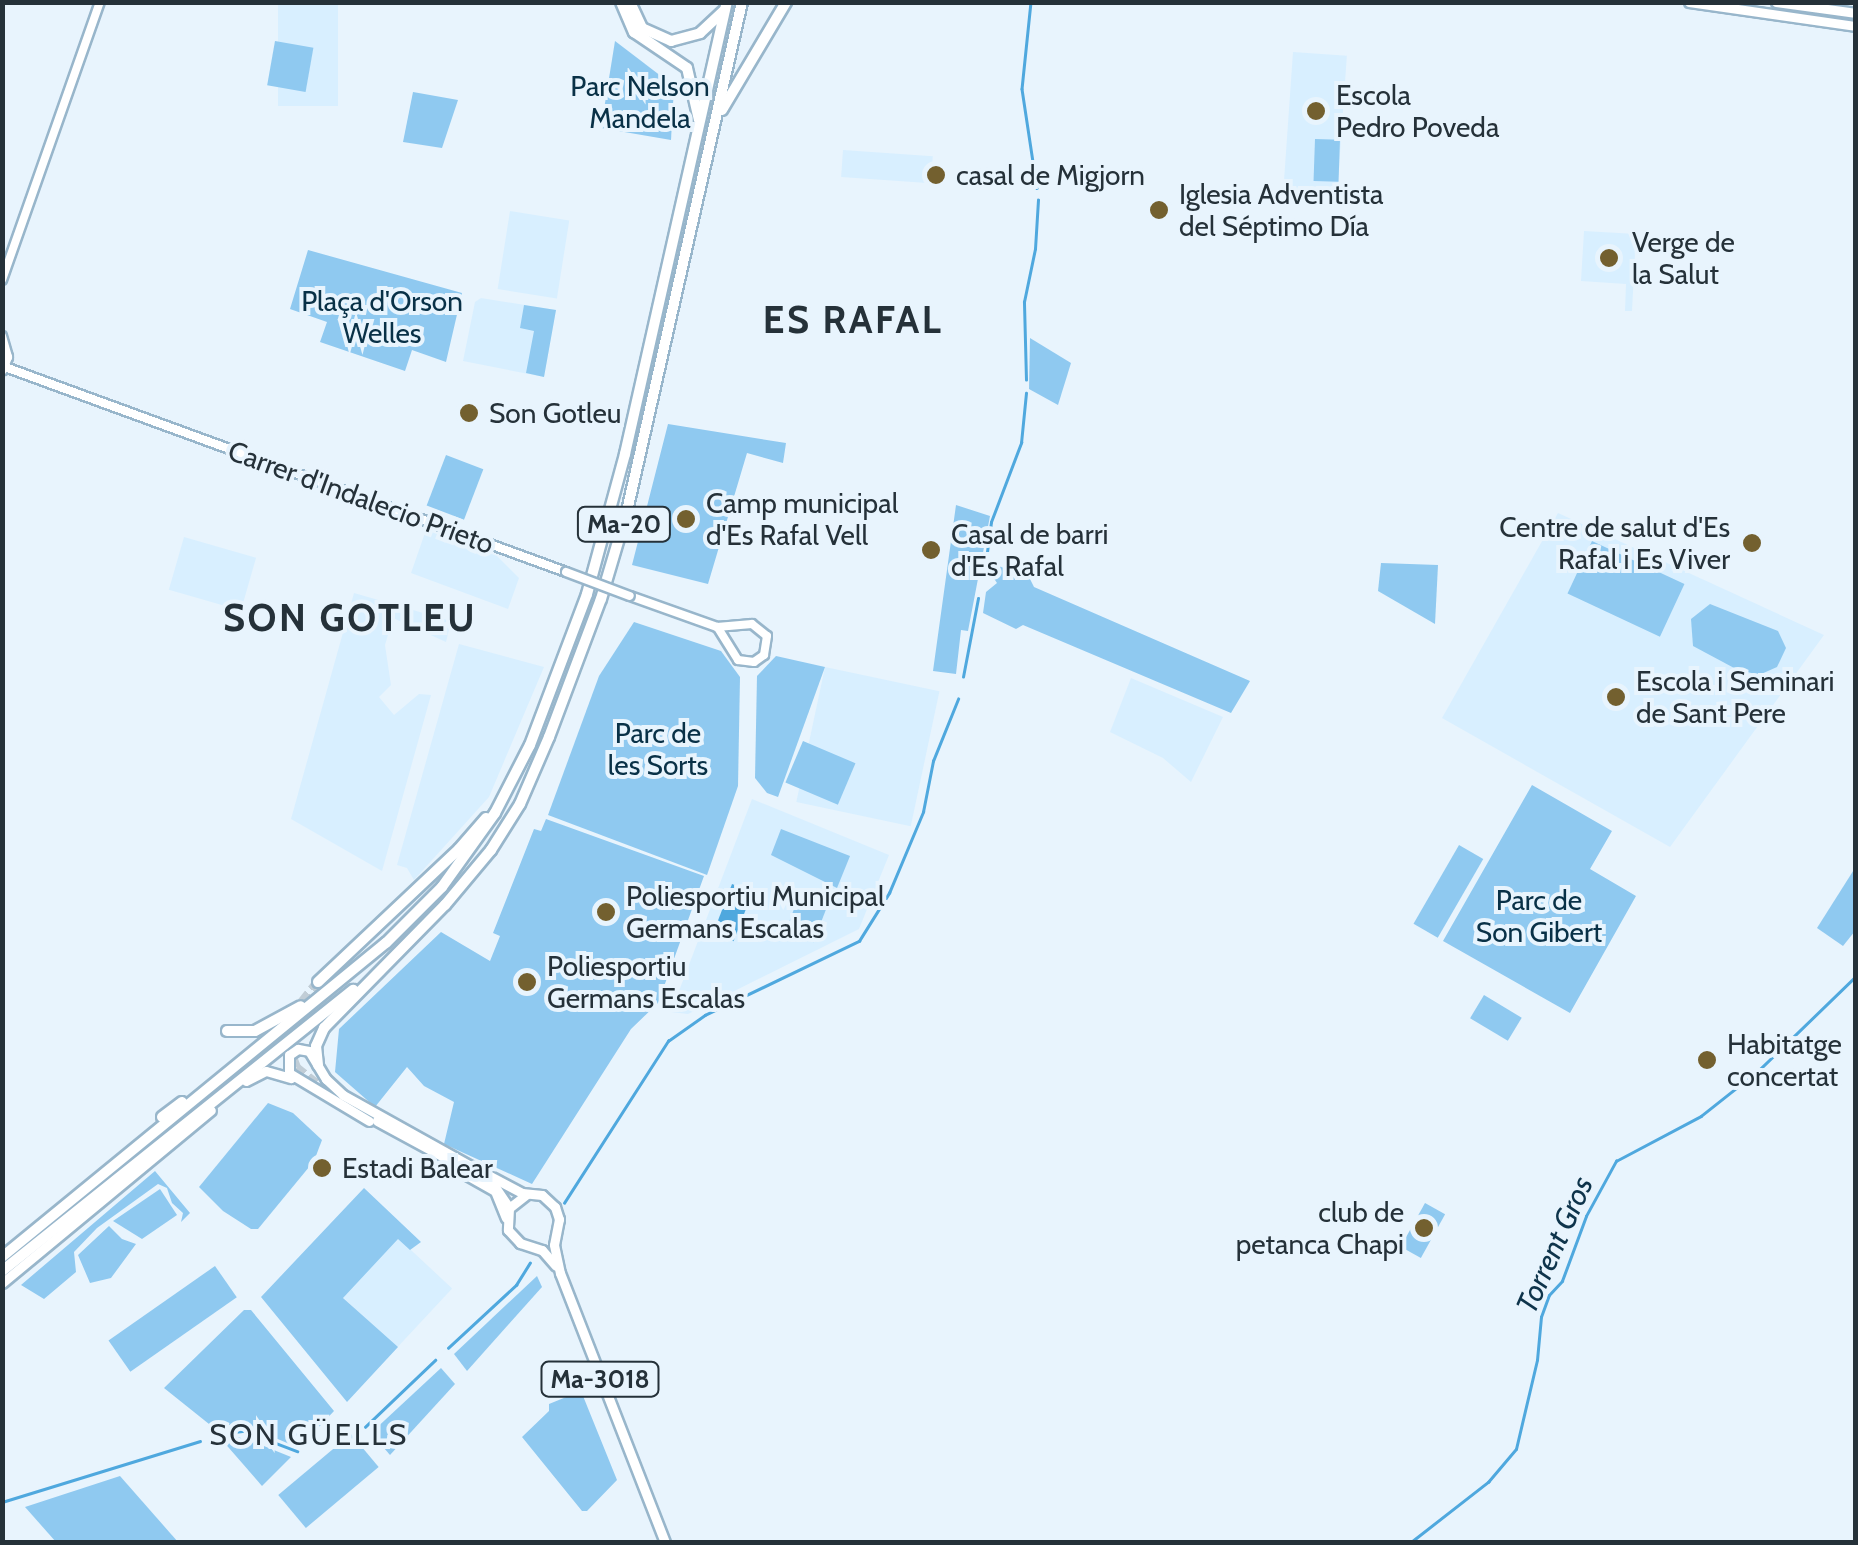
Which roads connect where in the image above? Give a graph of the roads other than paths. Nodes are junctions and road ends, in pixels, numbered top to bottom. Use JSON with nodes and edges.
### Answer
{"nodes":[{"id":1,"x":100,"y":2,"type":"edge"},
{"id":2,"x":621,"y":2,"type":"edge"},
{"id":3,"x":630,"y":2,"type":"edge"},
{"id":4,"x":742,"y":2,"type":"edge"},
{"id":5,"x":786,"y":2,"type":"edge"},
{"id":6,"x":1689,"y":2,"type":"edge"},
{"id":7,"x":1776,"y":2,"type":"edge"},
{"id":8,"x":1717,"y":4,"type":"edge"},
{"id":9,"x":727,"y":6,"type":"edge"},
{"id":10,"x":1856,"y":12,"type":"edge"},
{"id":11,"x":1856,"y":26,"type":"edge"},
{"id":12,"x":717,"y":120,"type":"junction"},
{"id":13,"x":700,"y":126,"type":"junction"},
{"id":14,"x":2,"y":280,"type":"edge"},
{"id":15,"x":2,"y":336,"type":"edge"},
{"id":16,"x":4,"y":369,"type":"edge"},
{"id":17,"x":718,"y":628,"type":"junction"},
{"id":18,"x":736,"y":628,"type":"junction"},
{"id":19,"x":728,"y":643,"type":"junction"},
{"id":20,"x":514,"y":781,"type":"junction"},
{"id":21,"x":366,"y":981,"type":"junction"},
{"id":22,"x":318,"y":982,"type":"tunnel mouth"},
{"id":23,"x":334,"y":986,"type":"junction"},
{"id":24,"x":302,"y":1006,"type":"junction"},
{"id":25,"x":320,"y":1016,"type":"junction"},
{"id":26,"x":227,"y":1031,"type":"dead end"},
{"id":27,"x":318,"y":1064,"type":"junction"},
{"id":28,"x":252,"y":1077,"type":"junction"},
{"id":29,"x":162,"y":1117,"type":"dead end"},
{"id":30,"x":374,"y":1121,"type":"junction"},
{"id":31,"x":527,"y":1194,"type":"junction"},
{"id":32,"x":507,"y":1213,"type":"junction"},
{"id":33,"x":556,"y":1231,"type":"junction"},
{"id":34,"x":531,"y":1246,"type":"junction"},
{"id":35,"x":2,"y":1257,"type":"edge"},
{"id":36,"x":2,"y":1271,"type":"edge"},
{"id":37,"x":560,"y":1273,"type":"junction"},
{"id":38,"x":2,"y":1283,"type":"edge"},
{"id":39,"x":665,"y":1542,"type":"edge"}],
"edges":[{"from":1,"to":14,"type":"street"},
{"from":2,"to":13,"type":"highway"},
{"from":3,"to":9,"type":"highway"},
{"from":4,"to":12,"type":"highway","number":"Ma-20"},
{"from":5,"to":12,"type":"highway"},
{"from":6,"to":8,"type":"main road"},
{"from":7,"to":10,"type":"main road"},
{"from":8,"to":11,"type":"main road"},
{"from":9,"to":13,"type":"highway","number":"Ma-20"},
{"from":12,"to":21,"type":"highway","number":"Ma-20"},
{"from":13,"to":20,"type":"highway","number":"Ma-20"},
{"from":15,"to":16,"type":"street"},
{"from":16,"to":17,"type":"street","name":"Carrer d'Indalecio Prieto","bridge":true},
{"from":17,"to":18,"type":"street","name":"Carrer d'Indalecio Prieto"},
{"from":17,"to":19,"type":"street"},
{"from":18,"to":19,"type":"street"},
{"from":18,"to":19,"type":"street"},
{"from":20,"to":22,"type":"highway"},
{"from":20,"to":23,"type":"highway","number":"Ma-20"},
{"from":21,"to":25,"type":"highway","number":"Ma-20"},
{"from":21,"to":27,"type":"highway"},
{"from":23,"to":24,"type":"highway"},
{"from":23,"to":35,"type":"highway","number":"Ma-20"},
{"from":24,"to":26,"type":"highway"},
{"from":24,"to":29,"type":"highway"},
{"from":25,"to":28,"type":"highway"},
{"from":25,"to":36,"type":"highway","number":"Ma-20"},
{"from":27,"to":30,"type":"main road"},
{"from":27,"to":31,"type":"main road","number":"Ma-3018"},
{"from":28,"to":30,"type":"main road"},
{"from":28,"to":38,"type":"main road"},
{"from":30,"to":32,"type":"highway"},
{"from":31,"to":32,"type":"main road"},
{"from":31,"to":33,"type":"main road","number":"Ma-3018"},
{"from":32,"to":34,"type":"main road","number":"Ma-3018"},
{"from":33,"to":34,"type":"main road"},
{"from":33,"to":37,"type":"main road","number":"Ma-3018"},
{"from":34,"to":37,"type":"main road","number":"Ma-3018"},
{"from":37,"to":39,"type":"main road","number":"Ma-3018"}]}
